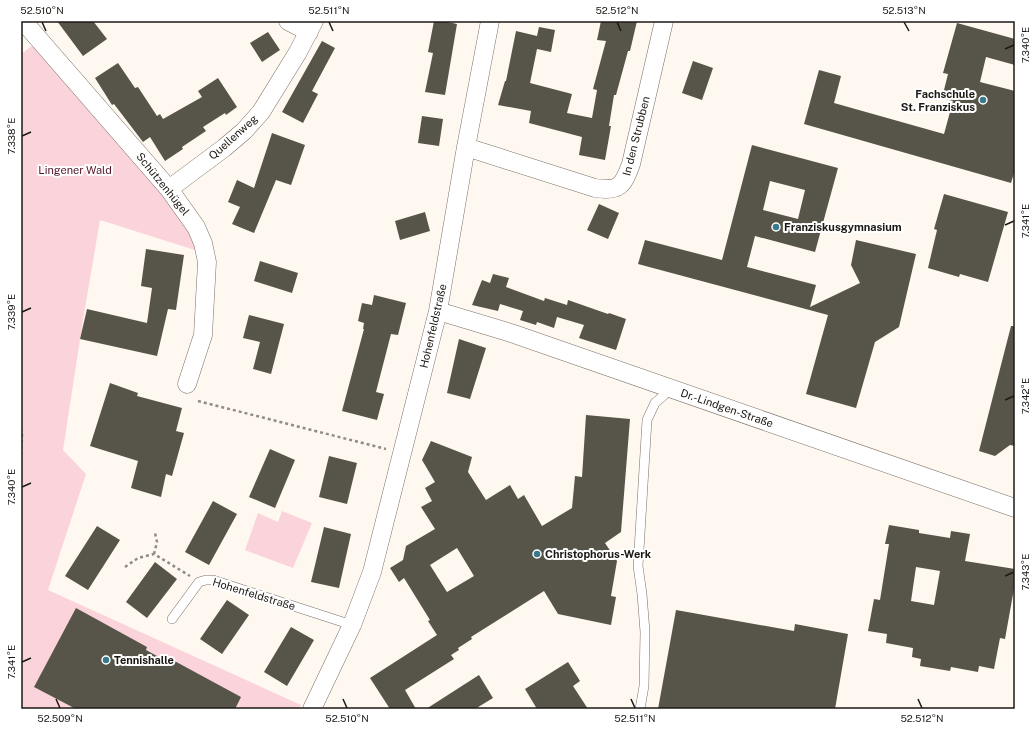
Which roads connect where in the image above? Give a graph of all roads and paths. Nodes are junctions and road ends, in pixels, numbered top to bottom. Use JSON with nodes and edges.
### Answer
{"nodes":[{"id":1,"x":23,"y":21,"type":"edge"},
{"id":2,"x":288,"y":21,"type":"edge"},
{"id":3,"x":490,"y":21,"type":"edge"},
{"id":4,"x":664,"y":21,"type":"edge"},
{"id":5,"x":312,"y":27,"type":"edge"},
{"id":6,"x":466,"y":147,"type":"junction"},
{"id":7,"x":169,"y":189,"type":"junction"},
{"id":8,"x":438,"y":311,"type":"junction"},
{"id":9,"x":187,"y":384,"type":"dead end"},
{"id":10,"x":671,"y":389,"type":"junction"},
{"id":11,"x":198,"y":401,"type":"dead end"},
{"id":12,"x":21,"y":428,"type":"edge"},
{"id":13,"x":402,"y":452,"type":"junction"},
{"id":14,"x":21,"y":455,"type":"edge"},
{"id":15,"x":1015,"y":508,"type":"edge"},
{"id":16,"x":155,"y":533,"type":"dead end"},
{"id":17,"x":154,"y":554,"type":"junction"},
{"id":18,"x":125,"y":567,"type":"dead end"},
{"id":19,"x":199,"y":582,"type":"junction"},
{"id":20,"x":172,"y":619,"type":"dead end"},
{"id":21,"x":352,"y":625,"type":"junction"},
{"id":22,"x":312,"y":709,"type":"edge"},
{"id":23,"x":640,"y":709,"type":"edge"}],
"edges":[{"from":1,"to":7,"type":"street","name":"Schützenhügel"},
{"from":2,"to":5,"type":"street","name":"Quellenweg"},
{"from":3,"to":6,"type":"street","name":"Hohenfeldstraße"},
{"from":4,"to":6,"type":"street","name":"In den Strubben"},
{"from":5,"to":7,"type":"street","name":"Quellenweg"},
{"from":6,"to":8,"type":"street","name":"Hohenfeldstraße"},
{"from":7,"to":9,"type":"street","name":"Schützenhügel"},
{"from":8,"to":10,"type":"street","name":"Dr.-Lindgen-Straße"},
{"from":8,"to":13,"type":"street","name":"Hohenfeldstraße"},
{"from":10,"to":15,"type":"street","name":"Dr.-Lindgen-Straße"},
{"from":10,"to":23,"type":"lane"},
{"from":11,"to":13,"type":"path"},
{"from":12,"to":14,"type":"path"},
{"from":13,"to":21,"type":"street","name":"Hohenfeldstraße"},
{"from":16,"to":17,"type":"path"},
{"from":17,"to":18,"type":"path"},
{"from":17,"to":19,"type":"path"},
{"from":19,"to":20,"type":"lane","name":"Hohenfeldstraße"},
{"from":19,"to":21,"type":"lane","name":"Hohenfeldstraße"},
{"from":21,"to":22,"type":"street","name":"Hohenfeldstraße"}]}
